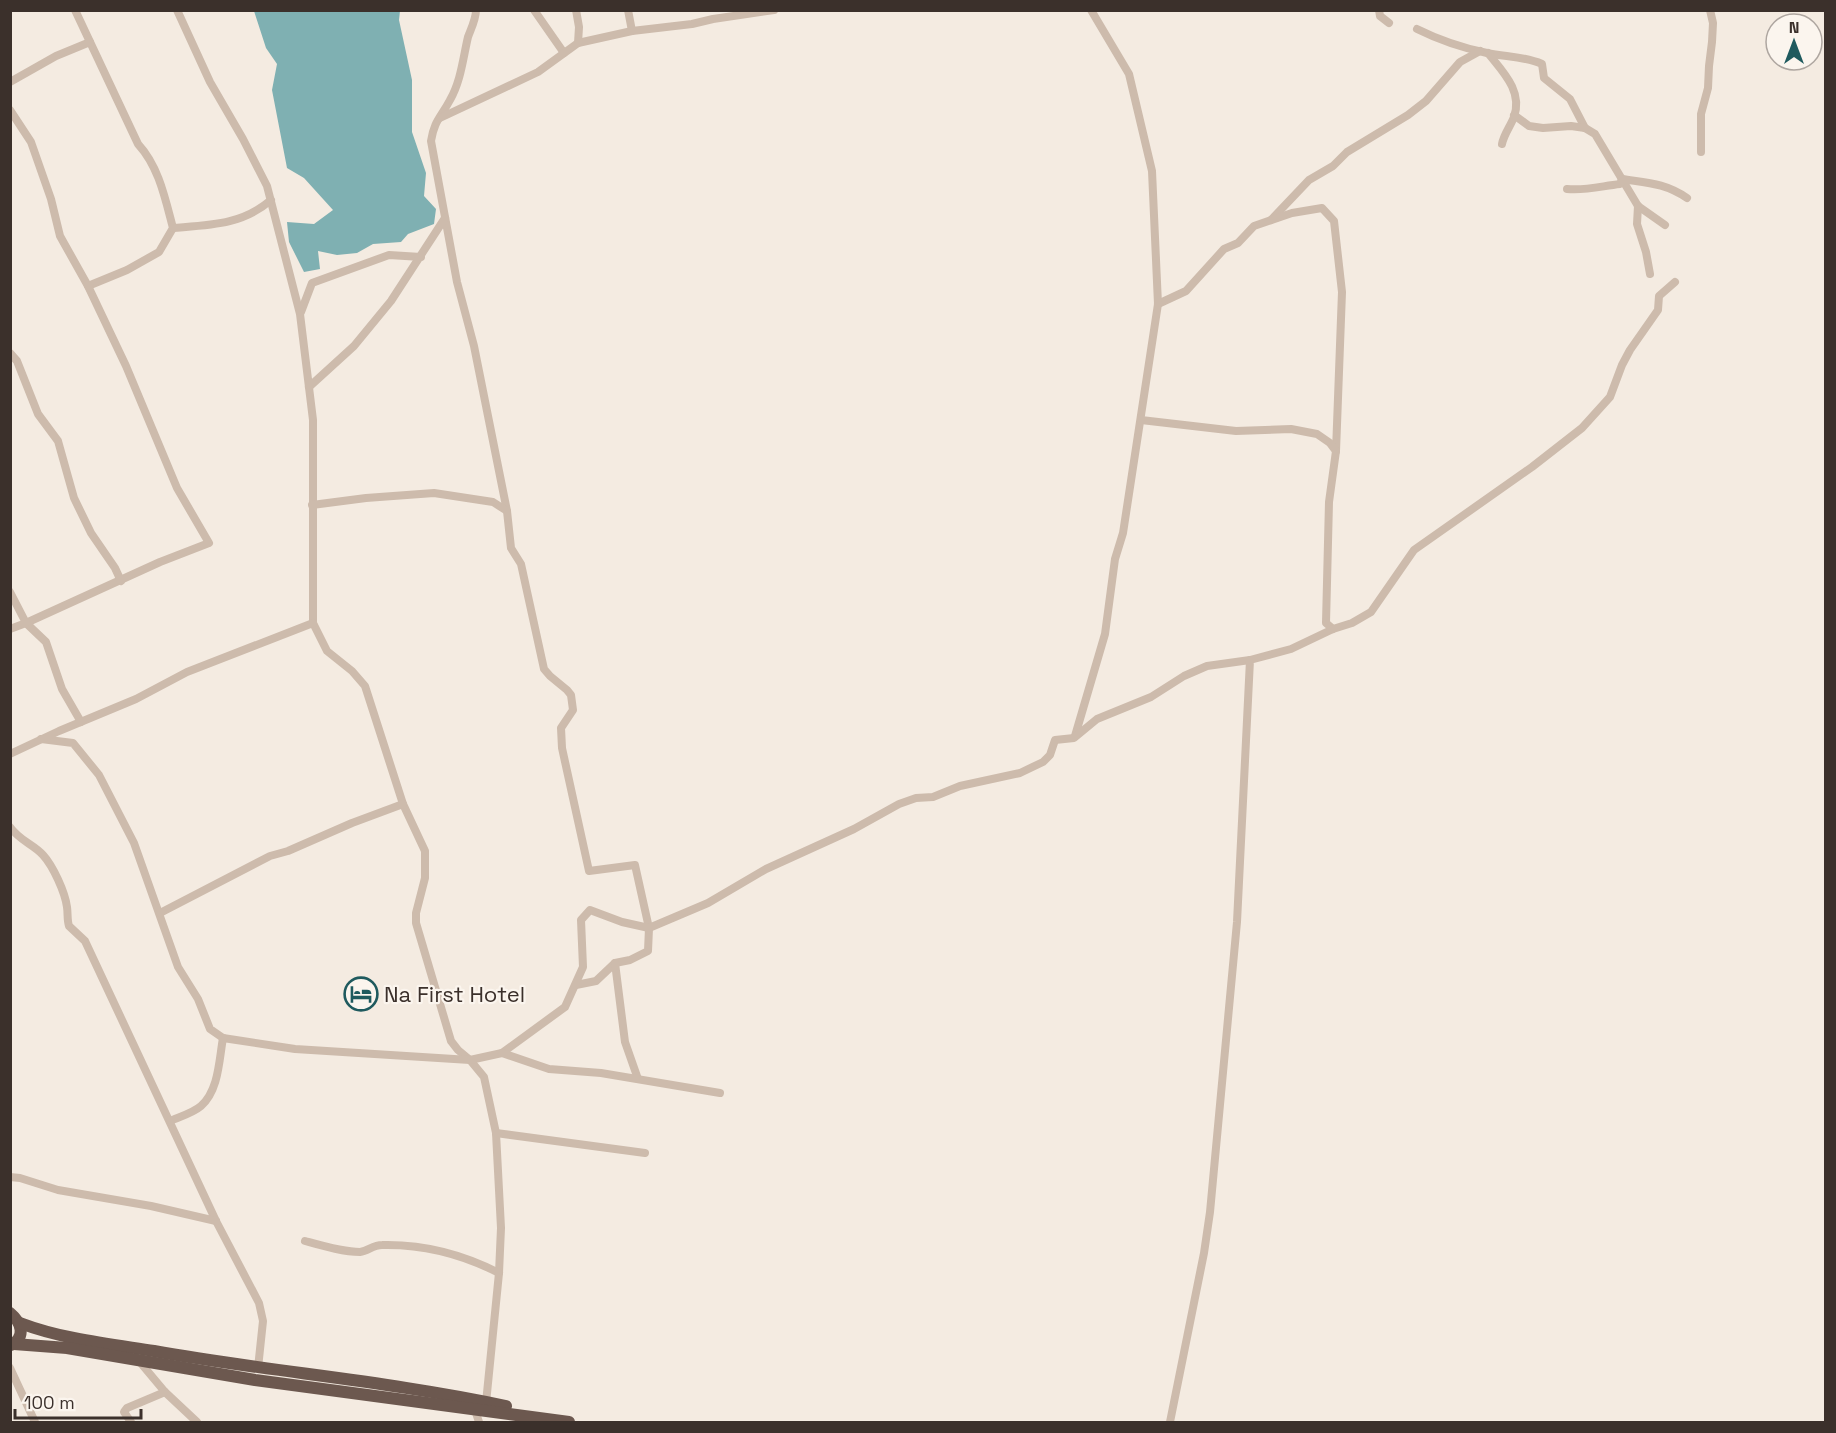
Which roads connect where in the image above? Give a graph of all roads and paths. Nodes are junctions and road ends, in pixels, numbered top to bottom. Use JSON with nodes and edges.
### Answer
{"nodes":[{"id":1,"x":75,"y":10,"type":"edge"},
{"id":2,"x":177,"y":10,"type":"edge"},
{"id":3,"x":476,"y":10,"type":"edge"},
{"id":4,"x":534,"y":10,"type":"edge"},
{"id":5,"x":628,"y":10,"type":"edge"},
{"id":6,"x":774,"y":10,"type":"edge"},
{"id":7,"x":1091,"y":10,"type":"edge"},
{"id":8,"x":1379,"y":10,"type":"edge"},
{"id":9,"x":1710,"y":10,"type":"edge"},
{"id":10,"x":576,"y":11,"type":"edge"},
{"id":11,"x":761,"y":12,"type":"edge"},
{"id":12,"x":1389,"y":23,"type":"dead end"},
{"id":13,"x":1417,"y":29,"type":"dead end"},
{"id":14,"x":632,"y":31,"type":"junction"},
{"id":15,"x":90,"y":42,"type":"junction"},
{"id":16,"x":578,"y":43,"type":"junction"},
{"id":17,"x":1484,"y":52,"type":"junction"},
{"id":18,"x":564,"y":53,"type":"junction"},
{"id":19,"x":10,"y":82,"type":"edge"},
{"id":20,"x":10,"y":110,"type":"edge"},
{"id":21,"x":1514,"y":115,"type":"junction"},
{"id":22,"x":440,"y":118,"type":"junction"},
{"id":23,"x":1585,"y":128,"type":"junction"},
{"id":24,"x":1502,"y":144,"type":"dead end"},
{"id":25,"x":1701,"y":152,"type":"dead end"},
{"id":26,"x":1622,"y":179,"type":"junction"},
{"id":27,"x":1567,"y":189,"type":"dead end"},
{"id":28,"x":1687,"y":198,"type":"dead end"},
{"id":29,"x":271,"y":200,"type":"junction"},
{"id":30,"x":1638,"y":206,"type":"junction"},
{"id":31,"x":445,"y":218,"type":"junction"},
{"id":32,"x":1270,"y":221,"type":"junction"},
{"id":33,"x":1665,"y":225,"type":"dead end"},
{"id":34,"x":173,"y":228,"type":"junction"},
{"id":35,"x":421,"y":257,"type":"junction"},
{"id":36,"x":1650,"y":274,"type":"dead end"},
{"id":37,"x":1675,"y":282,"type":"dead end"},
{"id":38,"x":88,"y":286,"type":"junction"},
{"id":39,"x":1158,"y":304,"type":"junction"},
{"id":40,"x":300,"y":314,"type":"junction"},
{"id":41,"x":10,"y":354,"type":"edge"},
{"id":42,"x":309,"y":387,"type":"junction"},
{"id":43,"x":1141,"y":420,"type":"junction"},
{"id":44,"x":1336,"y":452,"type":"junction"},
{"id":45,"x":312,"y":505,"type":"junction"},
{"id":46,"x":507,"y":511,"type":"junction"},
{"id":47,"x":121,"y":581,"type":"junction"},
{"id":48,"x":10,"y":592,"type":"edge"},
{"id":49,"x":26,"y":623,"type":"junction"},
{"id":50,"x":313,"y":623,"type":"junction"},
{"id":51,"x":10,"y":628,"type":"edge"},
{"id":52,"x":1333,"y":629,"type":"junction"},
{"id":53,"x":1250,"y":660,"type":"junction"},
{"id":54,"x":81,"y":722,"type":"junction"},
{"id":55,"x":1074,"y":738,"type":"junction"},
{"id":56,"x":41,"y":739,"type":"junction"},
{"id":57,"x":10,"y":754,"type":"edge"},
{"id":58,"x":402,"y":804,"type":"junction"},
{"id":59,"x":10,"y":827,"type":"edge"},
{"id":60,"x":160,"y":913,"type":"junction"},
{"id":61,"x":648,"y":927,"type":"junction"},
{"id":62,"x":615,"y":963,"type":"junction"},
{"id":63,"x":576,"y":985,"type":"junction"},
{"id":64,"x":223,"y":1038,"type":"junction"},
{"id":65,"x":502,"y":1053,"type":"junction"},
{"id":66,"x":470,"y":1060,"type":"junction"},
{"id":67,"x":638,"y":1079,"type":"junction"},
{"id":68,"x":720,"y":1093,"type":"dead end"},
{"id":69,"x":170,"y":1121,"type":"junction"},
{"id":70,"x":496,"y":1133,"type":"junction"},
{"id":71,"x":645,"y":1153,"type":"dead end"},
{"id":72,"x":10,"y":1176,"type":"edge"},
{"id":73,"x":216,"y":1221,"type":"junction"},
{"id":74,"x":305,"y":1241,"type":"dead end"},
{"id":75,"x":499,"y":1273,"type":"junction"},
{"id":76,"x":13,"y":1316,"type":"edge"},
{"id":77,"x":12,"y":1345,"type":"edge"},
{"id":78,"x":138,"y":1360,"type":"junction"},
{"id":79,"x":10,"y":1368,"type":"edge"},
{"id":80,"x":258,"y":1368,"type":"junction"},
{"id":81,"x":165,"y":1392,"type":"junction"},
{"id":82,"x":486,"y":1403,"type":"junction"},
{"id":83,"x":475,"y":1410,"type":"junction"},
{"id":84,"x":535,"y":1417,"type":"junction"},
{"id":85,"x":35,"y":1422,"type":"edge"},
{"id":86,"x":131,"y":1422,"type":"edge"},
{"id":87,"x":197,"y":1422,"type":"edge"},
{"id":88,"x":479,"y":1422,"type":"edge"},
{"id":89,"x":569,"y":1422,"type":"edge"},
{"id":90,"x":1170,"y":1422,"type":"edge"}],
"edges":[{"from":1,"to":15,"type":"street"},
{"from":2,"to":29,"type":"street"},
{"from":3,"to":22,"type":"street"},
{"from":4,"to":18,"type":"street"},
{"from":5,"to":14,"type":"street"},
{"from":6,"to":11,"type":"street"},
{"from":7,"to":39,"type":"street"},
{"from":8,"to":12,"type":"street"},
{"from":9,"to":25,"type":"street"},
{"from":10,"to":16,"type":"street"},
{"from":11,"to":14,"type":"street"},
{"from":13,"to":17,"type":"street"},
{"from":14,"to":16,"type":"street"},
{"from":15,"to":19,"type":"street"},
{"from":15,"to":34,"type":"street"},
{"from":16,"to":18,"type":"street"},
{"from":17,"to":21,"type":"street"},
{"from":17,"to":23,"type":"street"},
{"from":17,"to":32,"type":"street"},
{"from":18,"to":22,"type":"street"},
{"from":20,"to":38,"type":"street"},
{"from":21,"to":23,"type":"street"},
{"from":21,"to":24,"type":"street"},
{"from":22,"to":31,"type":"street"},
{"from":23,"to":26,"type":"street"},
{"from":26,"to":27,"type":"street"},
{"from":26,"to":28,"type":"street"},
{"from":26,"to":30,"type":"street"},
{"from":29,"to":34,"type":"street"},
{"from":29,"to":40,"type":"street"},
{"from":30,"to":33,"type":"street"},
{"from":30,"to":36,"type":"street"},
{"from":31,"to":35,"type":"street"},
{"from":31,"to":46,"type":"street"},
{"from":32,"to":39,"type":"street"},
{"from":32,"to":44,"type":"street"},
{"from":34,"to":38,"type":"street"},
{"from":35,"to":40,"type":"street"},
{"from":35,"to":42,"type":"street"},
{"from":37,"to":52,"type":"street"},
{"from":38,"to":47,"type":"street"},
{"from":39,"to":43,"type":"street"},
{"from":40,"to":42,"type":"street"},
{"from":41,"to":47,"type":"street"},
{"from":42,"to":45,"type":"street"},
{"from":43,"to":44,"type":"street"},
{"from":43,"to":55,"type":"street"},
{"from":44,"to":52,"type":"street"},
{"from":45,"to":46,"type":"street"},
{"from":45,"to":50,"type":"street"},
{"from":46,"to":61,"type":"street"},
{"from":47,"to":49,"type":"street"},
{"from":48,"to":49,"type":"street"},
{"from":49,"to":51,"type":"street"},
{"from":49,"to":54,"type":"street"},
{"from":50,"to":54,"type":"street"},
{"from":50,"to":58,"type":"street"},
{"from":52,"to":53,"type":"street"},
{"from":53,"to":55,"type":"street"},
{"from":53,"to":90,"type":"street"},
{"from":54,"to":56,"type":"street"},
{"from":55,"to":61,"type":"street"},
{"from":56,"to":57,"type":"street"},
{"from":56,"to":60,"type":"street"},
{"from":58,"to":60,"type":"street"},
{"from":58,"to":66,"type":"street"},
{"from":59,"to":69,"type":"street"},
{"from":60,"to":64,"type":"street"},
{"from":61,"to":62,"type":"street"},
{"from":61,"to":63,"type":"street"},
{"from":62,"to":63,"type":"street"},
{"from":62,"to":67,"type":"street"},
{"from":63,"to":65,"type":"street"},
{"from":64,"to":66,"type":"street"},
{"from":64,"to":69,"type":"street"},
{"from":65,"to":66,"type":"street"},
{"from":65,"to":67,"type":"street"},
{"from":66,"to":70,"type":"street"},
{"from":67,"to":68,"type":"street"},
{"from":69,"to":73,"type":"street"},
{"from":70,"to":71,"type":"street"},
{"from":70,"to":75,"type":"street"},
{"from":72,"to":73,"type":"street"},
{"from":73,"to":80,"type":"street"},
{"from":74,"to":75,"type":"street"},
{"from":75,"to":82,"type":"street"},
{"from":76,"to":77,"type":"highway"},
{"from":76,"to":80,"type":"highway"},
{"from":77,"to":78,"type":"highway"},
{"from":78,"to":81,"type":"street"},
{"from":78,"to":83,"type":"highway"},
{"from":79,"to":85,"type":"street"},
{"from":80,"to":82,"type":"highway"},
{"from":81,"to":86,"type":"street"},
{"from":81,"to":87,"type":"street"},
{"from":82,"to":84,"type":"highway"},
{"from":83,"to":84,"type":"highway"},
{"from":83,"to":88,"type":"street"},
{"from":84,"to":89,"type":"highway"}]}
